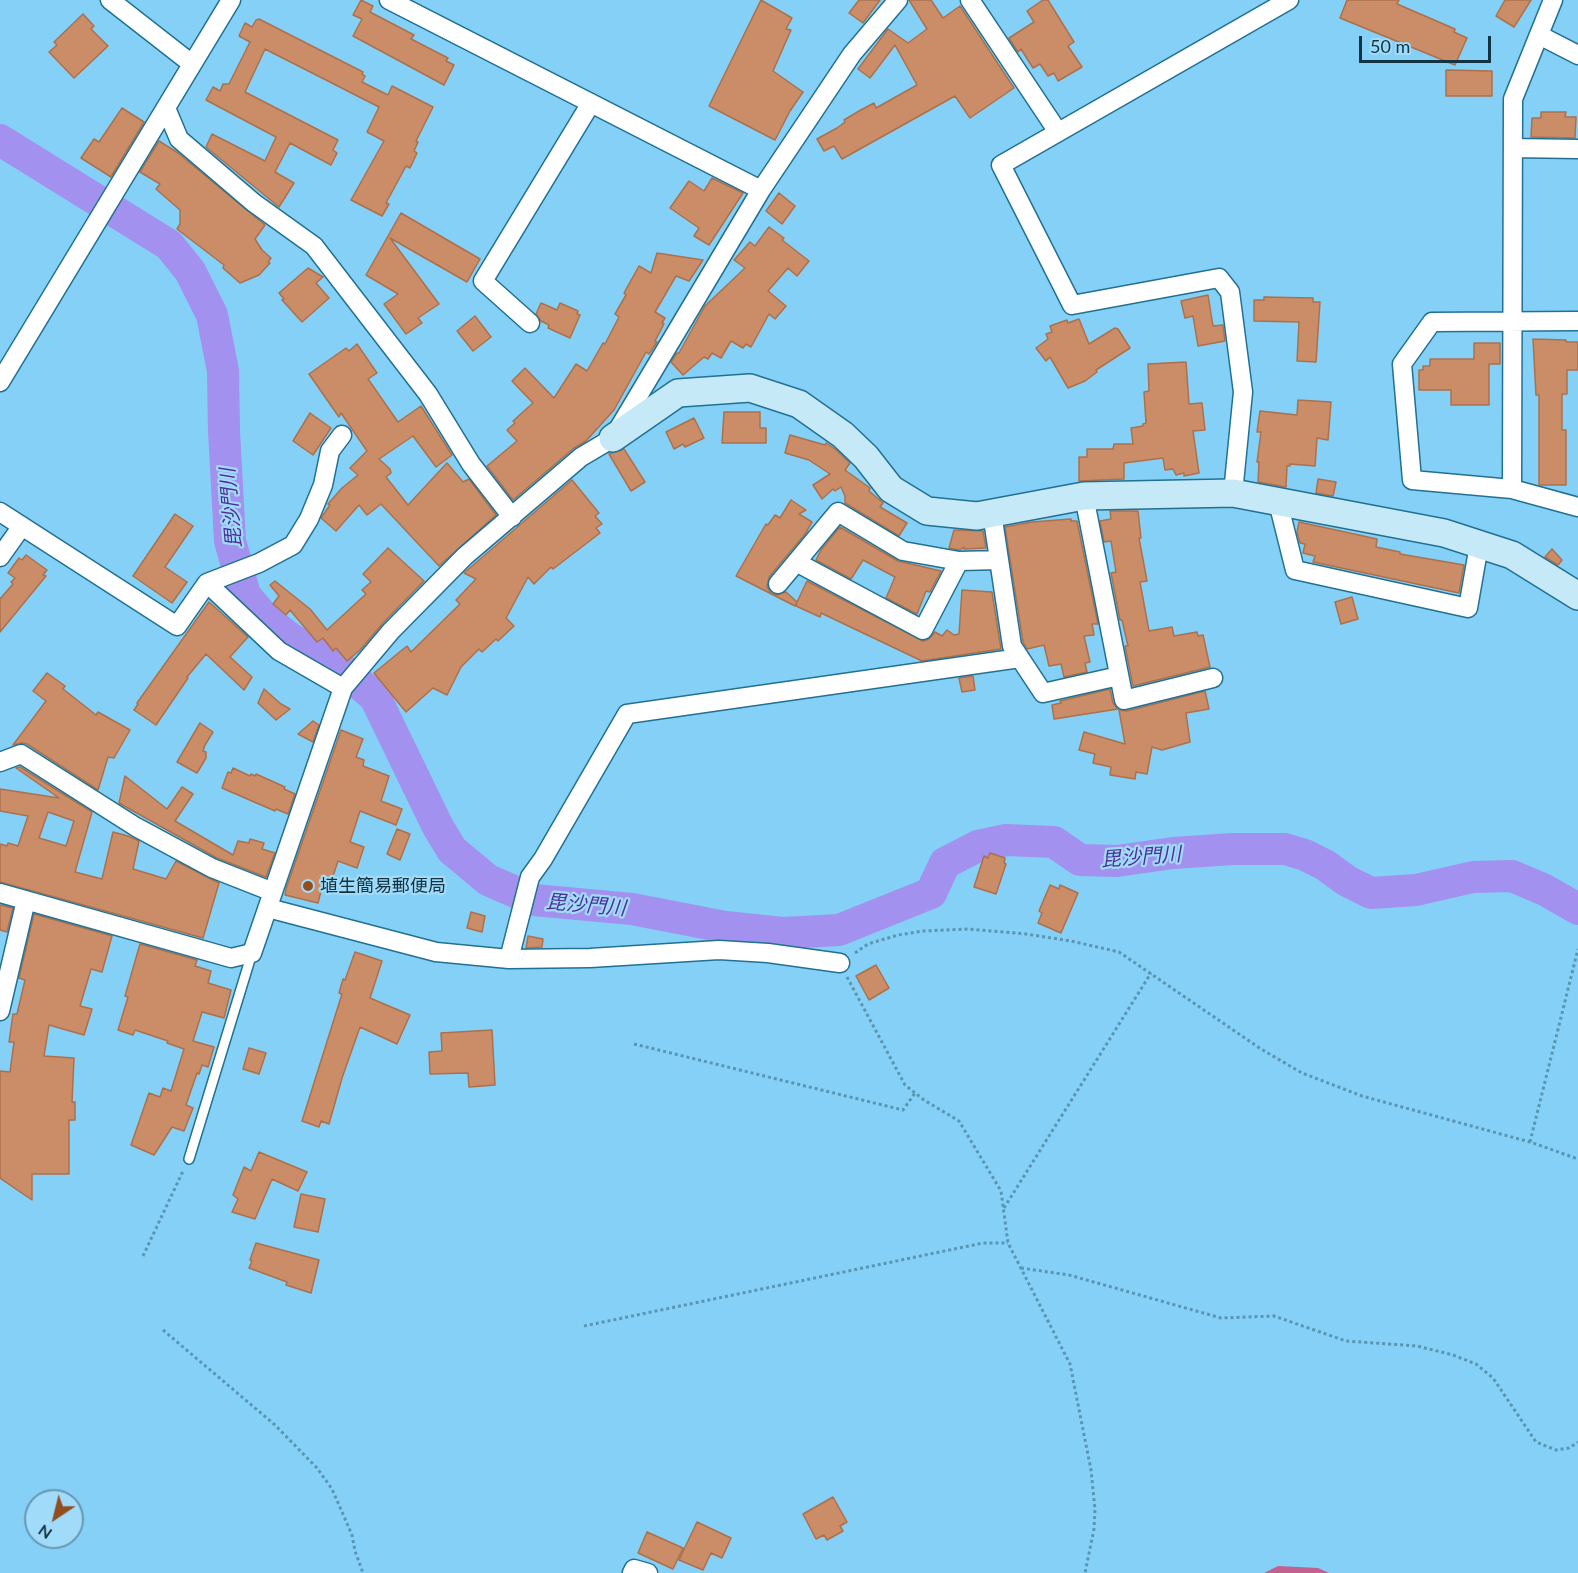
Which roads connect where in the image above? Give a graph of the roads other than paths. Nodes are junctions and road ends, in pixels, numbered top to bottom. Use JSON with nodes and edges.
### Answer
{"nodes":[{"id":1,"x":110,"y":0,"type":"edge"},
{"id":2,"x":231,"y":0,"type":"edge"},
{"id":3,"x":389,"y":0,"type":"edge"},
{"id":4,"x":898,"y":0,"type":"edge"},
{"id":5,"x":970,"y":0,"type":"edge"},
{"id":6,"x":1289,"y":0,"type":"edge"},
{"id":7,"x":1553,"y":0,"type":"edge"},
{"id":8,"x":1539,"y":35,"type":"junction"},
{"id":9,"x":1578,"y":55,"type":"edge"},
{"id":10,"x":192,"y":64,"type":"junction"},
{"id":11,"x":591,"y":103,"type":"junction"},
{"id":12,"x":166,"y":108,"type":"junction"},
{"id":13,"x":1058,"y":132,"type":"junction"},
{"id":14,"x":1513,"y":148,"type":"junction"},
{"id":15,"x":1578,"y":148,"type":"edge"},
{"id":16,"x":761,"y":190,"type":"junction"},
{"id":17,"x":1578,"y":321,"type":"edge"},
{"id":18,"x":530,"y":322,"type":"dead end"},
{"id":19,"x":1512,"y":323,"type":"junction"},
{"id":20,"x":0,"y":382,"type":"edge"},
{"id":21,"x":342,"y":435,"type":"dead end"},
{"id":22,"x":613,"y":438,"type":"junction"},
{"id":23,"x":1512,"y":489,"type":"junction"},
{"id":24,"x":1233,"y":493,"type":"junction"},
{"id":25,"x":1084,"y":496,"type":"junction"},
{"id":26,"x":1278,"y":502,"type":"junction"},
{"id":27,"x":1578,"y":507,"type":"edge"},
{"id":28,"x":0,"y":512,"type":"edge"},
{"id":29,"x":992,"y":513,"type":"junction"},
{"id":30,"x":512,"y":517,"type":"junction"},
{"id":31,"x":22,"y":526,"type":"junction"},
{"id":32,"x":1479,"y":545,"type":"junction"},
{"id":33,"x":0,"y":557,"type":"edge"},
{"id":34,"x":999,"y":560,"type":"junction"},
{"id":35,"x":959,"y":561,"type":"junction"},
{"id":36,"x":796,"y":562,"type":"junction"},
{"id":37,"x":207,"y":583,"type":"junction"},
{"id":38,"x":778,"y":584,"type":"dead end"},
{"id":39,"x":1578,"y":596,"type":"edge"},
{"id":40,"x":1020,"y":658,"type":"junction"},
{"id":41,"x":1119,"y":676,"type":"junction"},
{"id":42,"x":1213,"y":678,"type":"dead end"},
{"id":43,"x":343,"y":688,"type":"junction"},
{"id":44,"x":0,"y":762,"type":"edge"},
{"id":45,"x":0,"y":893,"type":"edge"},
{"id":46,"x":26,"y":900,"type":"junction"},
{"id":47,"x":271,"y":900,"type":"junction"},
{"id":48,"x":252,"y":953,"type":"junction"},
{"id":49,"x":509,"y":959,"type":"junction"},
{"id":50,"x":840,"y":963,"type":"road end"},
{"id":51,"x":0,"y":1011,"type":"edge"},
{"id":52,"x":189,"y":1159,"type":"road end"},
{"id":53,"x":632,"y":1573,"type":"edge"},
{"id":54,"x":648,"y":1573,"type":"edge"}],
"edges":[{"from":1,"to":10,"type":"street"},
{"from":2,"to":10,"type":"street"},
{"from":3,"to":11,"type":"street"},
{"from":4,"to":16,"type":"street"},
{"from":5,"to":13,"type":"street"},
{"from":6,"to":13,"type":"street"},
{"from":7,"to":8,"type":"street"},
{"from":8,"to":9,"type":"street"},
{"from":8,"to":14,"type":"street"},
{"from":10,"to":12,"type":"street"},
{"from":11,"to":16,"type":"street"},
{"from":11,"to":18,"type":"street"},
{"from":12,"to":20,"type":"street"},
{"from":12,"to":30,"type":"street"},
{"from":13,"to":24,"type":"street"},
{"from":14,"to":15,"type":"street"},
{"from":14,"to":19,"type":"street"},
{"from":16,"to":22,"type":"street"},
{"from":17,"to":19,"type":"street"},
{"from":19,"to":23,"type":"street"},
{"from":19,"to":23,"type":"street"},
{"from":21,"to":37,"type":"street"},
{"from":22,"to":29,"type":"street"},
{"from":22,"to":30,"type":"street"},
{"from":23,"to":27,"type":"street"},
{"from":24,"to":25,"type":"street"},
{"from":24,"to":26,"type":"street"},
{"from":25,"to":29,"type":"street"},
{"from":25,"to":41,"type":"street"},
{"from":26,"to":32,"type":"street"},
{"from":26,"to":32,"type":"street"},
{"from":28,"to":31,"type":"street"},
{"from":29,"to":34,"type":"street"},
{"from":30,"to":43,"type":"street"},
{"from":31,"to":33,"type":"street"},
{"from":31,"to":37,"type":"street"},
{"from":32,"to":39,"type":"street"},
{"from":34,"to":35,"type":"street"},
{"from":34,"to":40,"type":"street"},
{"from":35,"to":36,"type":"street"},
{"from":35,"to":36,"type":"street"},
{"from":36,"to":38,"type":"street"},
{"from":37,"to":43,"type":"street"},
{"from":40,"to":41,"type":"street"},
{"from":40,"to":49,"type":"street"},
{"from":41,"to":42,"type":"street"},
{"from":43,"to":47,"type":"street"},
{"from":44,"to":47,"type":"street"},
{"from":45,"to":46,"type":"street"},
{"from":46,"to":48,"type":"street"},
{"from":46,"to":51,"type":"street"},
{"from":47,"to":48,"type":"street"},
{"from":47,"to":49,"type":"street"},
{"from":48,"to":52,"type":"lane"},
{"from":49,"to":50,"type":"street"},
{"from":53,"to":54,"type":"street"}]}
